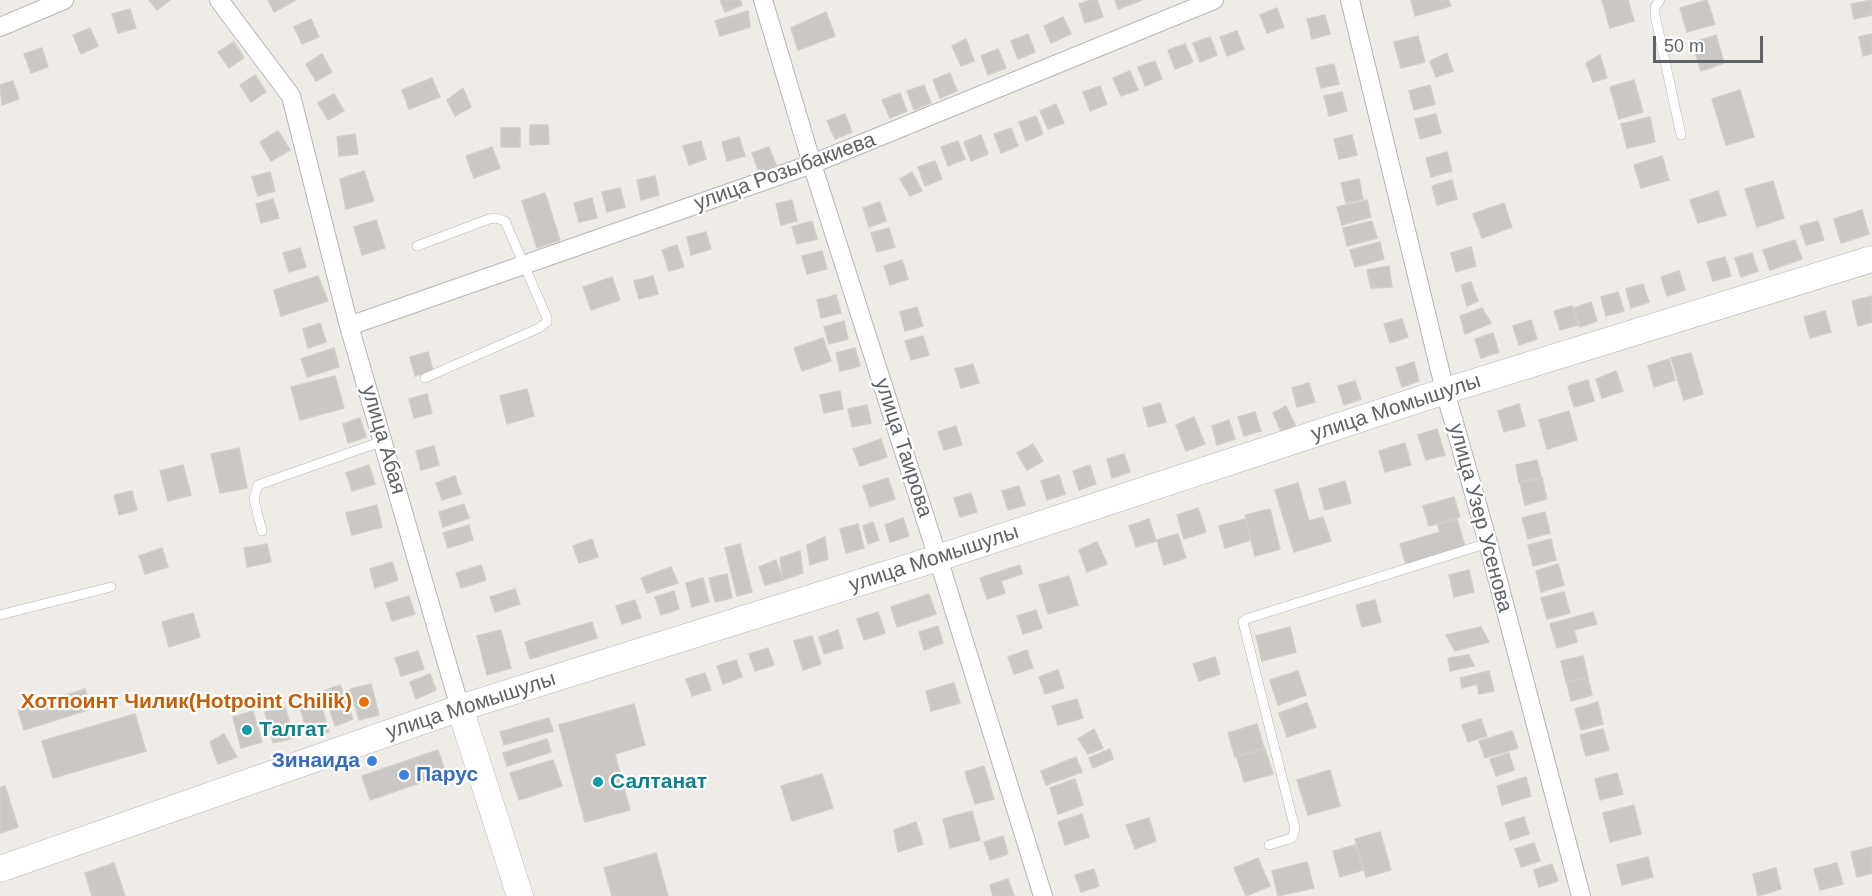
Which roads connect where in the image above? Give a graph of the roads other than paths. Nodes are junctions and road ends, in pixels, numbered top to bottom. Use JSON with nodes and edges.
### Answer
{"nodes":[{"id":1,"x":64,"y":0,"type":"edge"},
{"id":2,"x":219,"y":0,"type":"edge"},
{"id":3,"x":763,"y":0,"type":"edge"},
{"id":4,"x":1214,"y":0,"type":"edge"},
{"id":5,"x":1350,"y":0,"type":"edge"},
{"id":6,"x":1660,"y":0,"type":"edge"},
{"id":7,"x":0,"y":27,"type":"edge"},
{"id":8,"x":1681,"y":135,"type":"dead end"},
{"id":9,"x":812,"y":164,"type":"junction"},
{"id":10,"x":417,"y":246,"type":"dead end"},
{"id":11,"x":1872,"y":259,"type":"edge"},
{"id":12,"x":524,"y":265,"type":"junction"},
{"id":13,"x":349,"y":327,"type":"junction"},
{"id":14,"x":425,"y":378,"type":"dead end"},
{"id":15,"x":1446,"y":391,"type":"junction"},
{"id":16,"x":383,"y":441,"type":"junction"},
{"id":17,"x":262,"y":531,"type":"dead end"},
{"id":18,"x":1488,"y":543,"type":"junction"},
{"id":19,"x":938,"y":558,"type":"junction"},
{"id":20,"x":111,"y":587,"type":"dead end"},
{"id":21,"x":0,"y":615,"type":"edge"},
{"id":22,"x":460,"y":708,"type":"junction"},
{"id":23,"x":1269,"y":845,"type":"dead end"},
{"id":24,"x":0,"y":869,"type":"edge"},
{"id":25,"x":520,"y":896,"type":"edge"},
{"id":26,"x":1042,"y":896,"type":"edge"},
{"id":27,"x":1581,"y":896,"type":"edge"}],
"edges":[{"from":1,"to":7,"type":"street"},
{"from":2,"to":13,"type":"street","name":"улица Абая"},
{"from":3,"to":9,"type":"street","name":"улица Таирова"},
{"from":4,"to":9,"type":"street","name":"улица Розыбакиева"},
{"from":5,"to":15,"type":"street","name":"улица Узер Усенова"},
{"from":6,"to":8,"type":"lane"},
{"from":9,"to":12,"type":"street","name":"улица Розыбакиева"},
{"from":9,"to":19,"type":"street","name":"улица Таирова"},
{"from":10,"to":12,"type":"lane"},
{"from":11,"to":15,"type":"street","name":"улица Момышулы"},
{"from":12,"to":13,"type":"street","name":"улица Розыбакиева"},
{"from":12,"to":14,"type":"lane"},
{"from":13,"to":16,"type":"street","name":"улица Абая"},
{"from":15,"to":18,"type":"street","name":"улица Узер Усенова"},
{"from":15,"to":19,"type":"street","name":"улица Момышулы"},
{"from":16,"to":17,"type":"lane"},
{"from":16,"to":22,"type":"street","name":"улица Абая"},
{"from":18,"to":23,"type":"lane"},
{"from":18,"to":27,"type":"street","name":"улица Узер Усенова"},
{"from":19,"to":22,"type":"street","name":"улица Момышулы"},
{"from":19,"to":26,"type":"street","name":"улица Таирова"},
{"from":20,"to":21,"type":"lane"},
{"from":22,"to":24,"type":"street","name":"улица Момышулы"},
{"from":22,"to":25,"type":"street","name":"улица Абая"}]}
